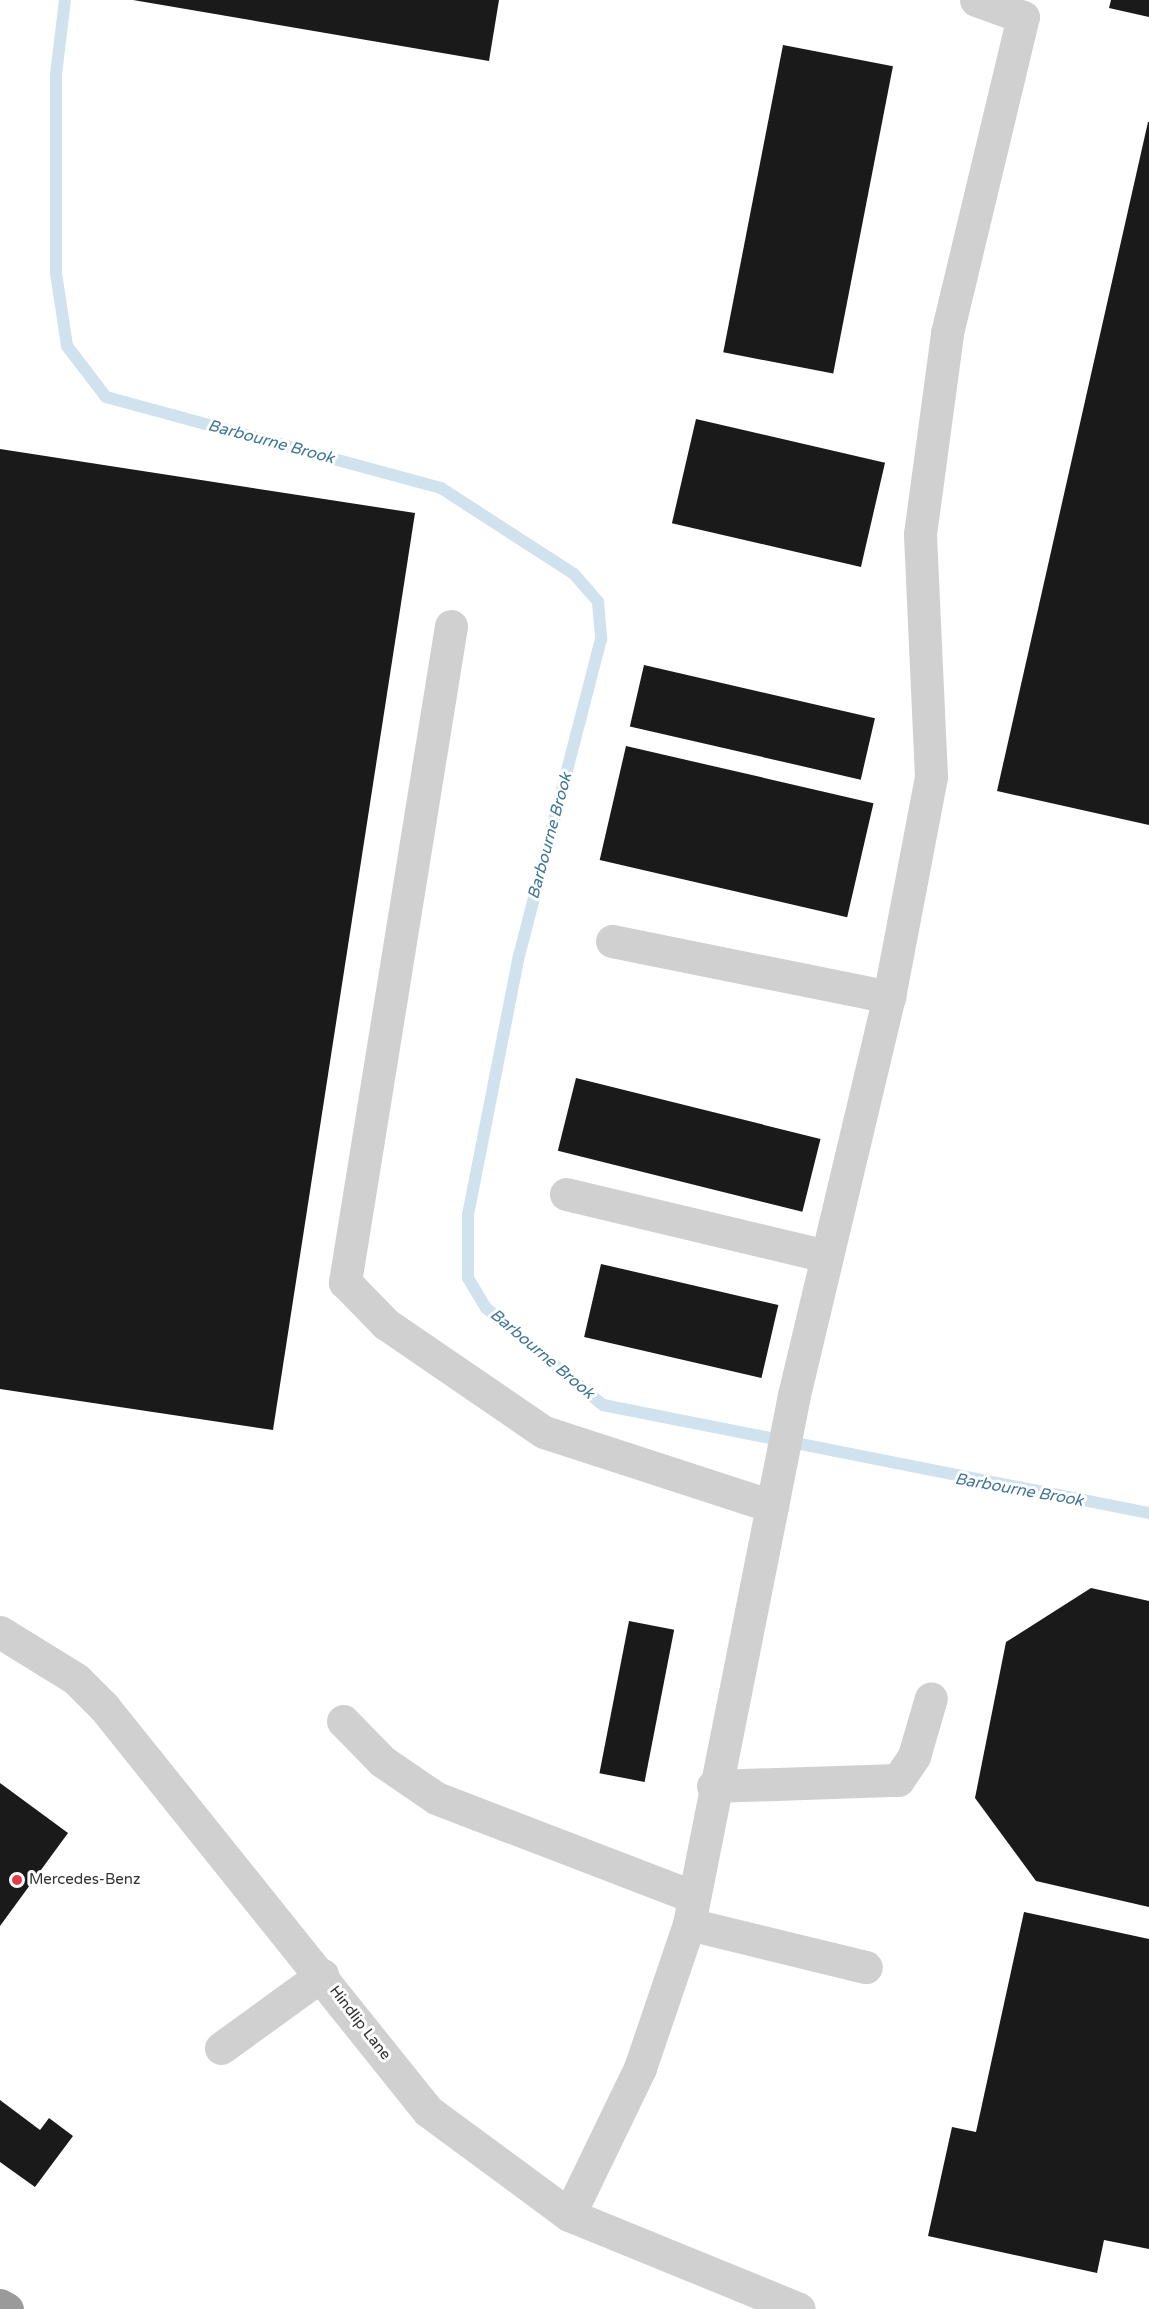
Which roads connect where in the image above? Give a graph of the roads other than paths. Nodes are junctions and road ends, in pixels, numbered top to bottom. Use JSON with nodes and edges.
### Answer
{"nodes":[{"id":1,"x":976,"y":0,"type":"edge"},
{"id":2,"x":1027,"y":9,"type":"edge"},
{"id":3,"x":451,"y":626,"type":"dead end"},
{"id":4,"x":612,"y":941,"type":"dead end"},
{"id":5,"x":889,"y":997,"type":"junction"},
{"id":6,"x":566,"y":1194,"type":"dead end"},
{"id":7,"x":827,"y":1256,"type":"junction"},
{"id":8,"x":772,"y":1506,"type":"junction"},
{"id":9,"x":0,"y":1632,"type":"edge"},
{"id":10,"x":931,"y":1698,"type":"dead end"},
{"id":11,"x":343,"y":1722,"type":"dead end"},
{"id":12,"x":713,"y":1786,"type":"junction"},
{"id":13,"x":691,"y":1910,"type":"junction"},
{"id":14,"x":866,"y":1967,"type":"dead end"},
{"id":15,"x":322,"y":1975,"type":"junction"},
{"id":16,"x":221,"y":2048,"type":"dead end"},
{"id":17,"x":569,"y":2215,"type":"junction"},
{"id":18,"x":0,"y":2305,"type":"edge"},
{"id":19,"x":7,"y":2309,"type":"edge"},
{"id":20,"x":800,"y":2309,"type":"edge"}],
"edges":[{"from":1,"to":2,"type":"street"},
{"from":2,"to":5,"type":"street"},
{"from":3,"to":8,"type":"street"},
{"from":4,"to":5,"type":"street"},
{"from":5,"to":7,"type":"street"},
{"from":6,"to":7,"type":"street"},
{"from":7,"to":8,"type":"street"},
{"from":8,"to":12,"type":"street"},
{"from":9,"to":15,"type":"street","name":"Hindlip Lane"},
{"from":10,"to":12,"type":"street"},
{"from":11,"to":13,"type":"street"},
{"from":12,"to":13,"type":"street"},
{"from":13,"to":14,"type":"street"},
{"from":13,"to":17,"type":"street"},
{"from":15,"to":16,"type":"street"},
{"from":15,"to":17,"type":"street","name":"Hindlip Lane"},
{"from":17,"to":20,"type":"street","name":"Hindlip Lane"},
{"from":18,"to":19,"type":"highway"}]}
